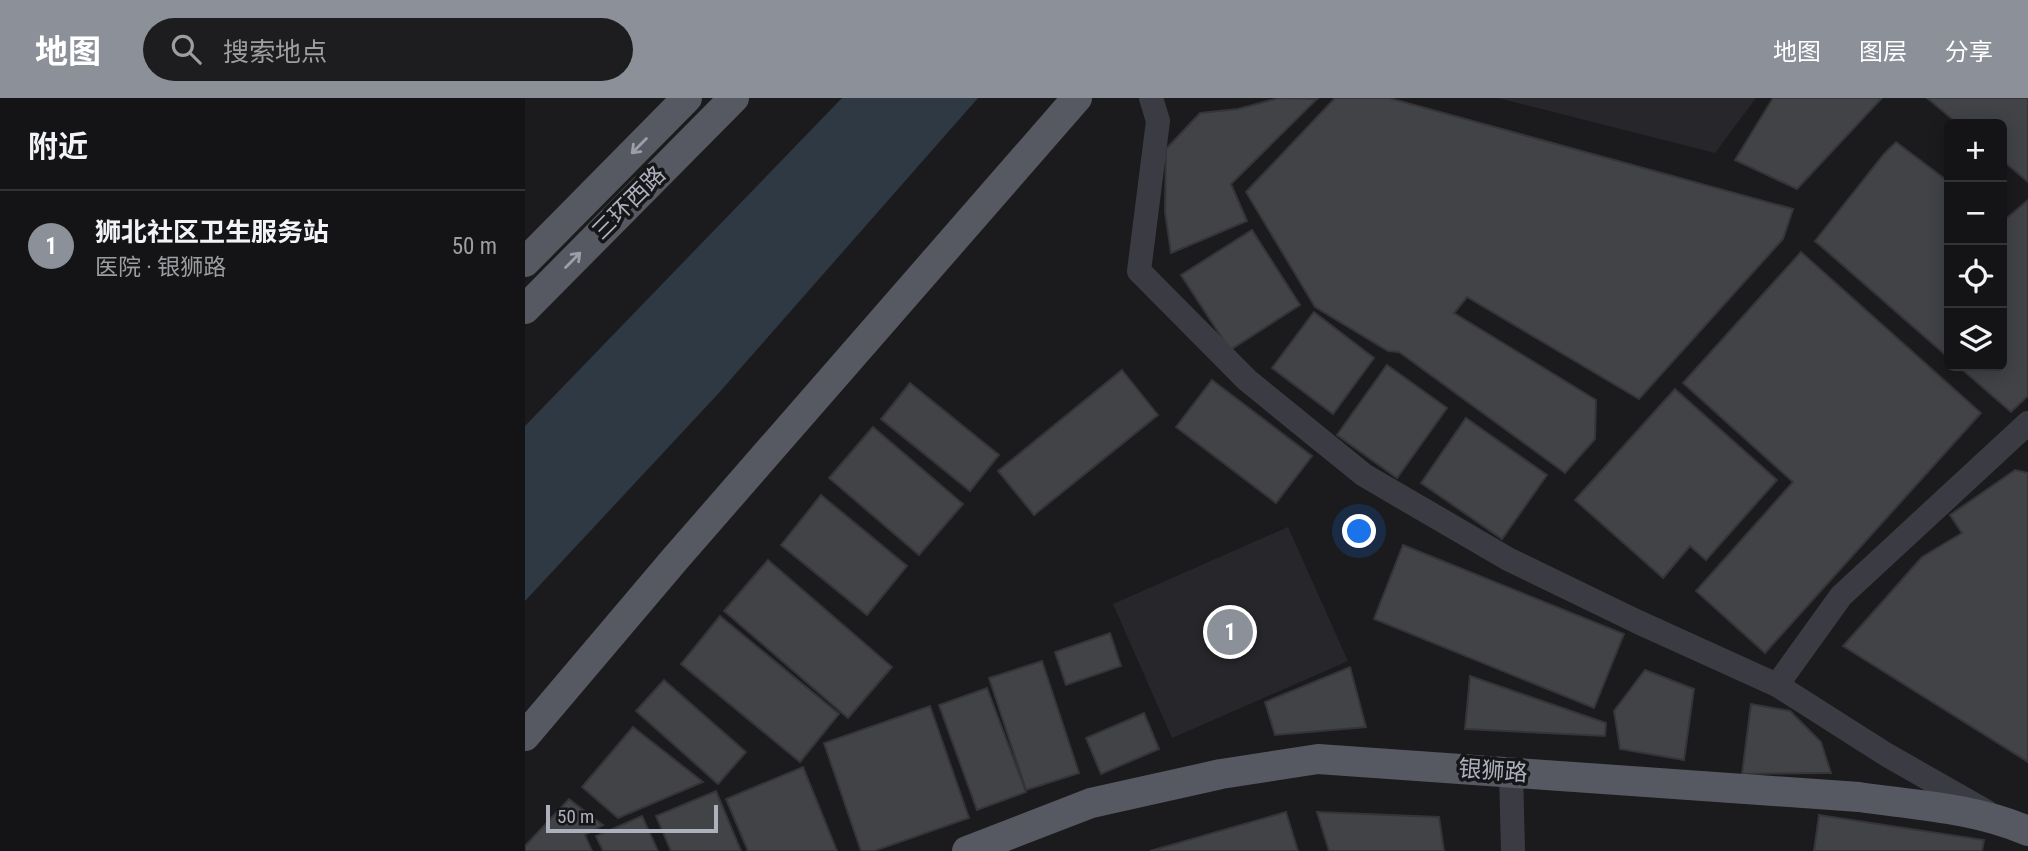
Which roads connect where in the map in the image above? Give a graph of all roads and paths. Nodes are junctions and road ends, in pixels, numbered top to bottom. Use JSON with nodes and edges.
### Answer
{"nodes":[{"id":1,"x":687,"y":98,"type":"edge"},
{"id":2,"x":734,"y":98,"type":"edge"},
{"id":3,"x":1077,"y":98,"type":"edge"},
{"id":4,"x":1151,"y":98,"type":"edge"},
{"id":5,"x":525,"y":262,"type":"edge"},
{"id":6,"x":525,"y":309,"type":"edge"},
{"id":7,"x":2028,"y":423,"type":"edge"},
{"id":8,"x":1777,"y":685,"type":"junction"},
{"id":9,"x":525,"y":736,"type":"edge"},
{"id":10,"x":1511,"y":772,"type":"junction"},
{"id":11,"x":2015,"y":826,"type":"edge"},
{"id":12,"x":967,"y":851,"type":"edge"},
{"id":13,"x":1513,"y":851,"type":"edge"}],
"edges":[{"from":1,"to":5,"type":"main road","name":"三环西路","one_way":true},
{"from":6,"to":2,"type":"main road","name":"三环西路","one_way":true},
{"from":3,"to":9,"type":"main road"},
{"from":4,"to":8,"type":"street"},
{"from":7,"to":8,"type":"street"},
{"from":8,"to":11,"type":"street"},
{"from":10,"to":11,"type":"main road","name":"银狮路"},
{"from":10,"to":12,"type":"main road","name":"银狮路"},
{"from":10,"to":13,"type":"street"}]}
